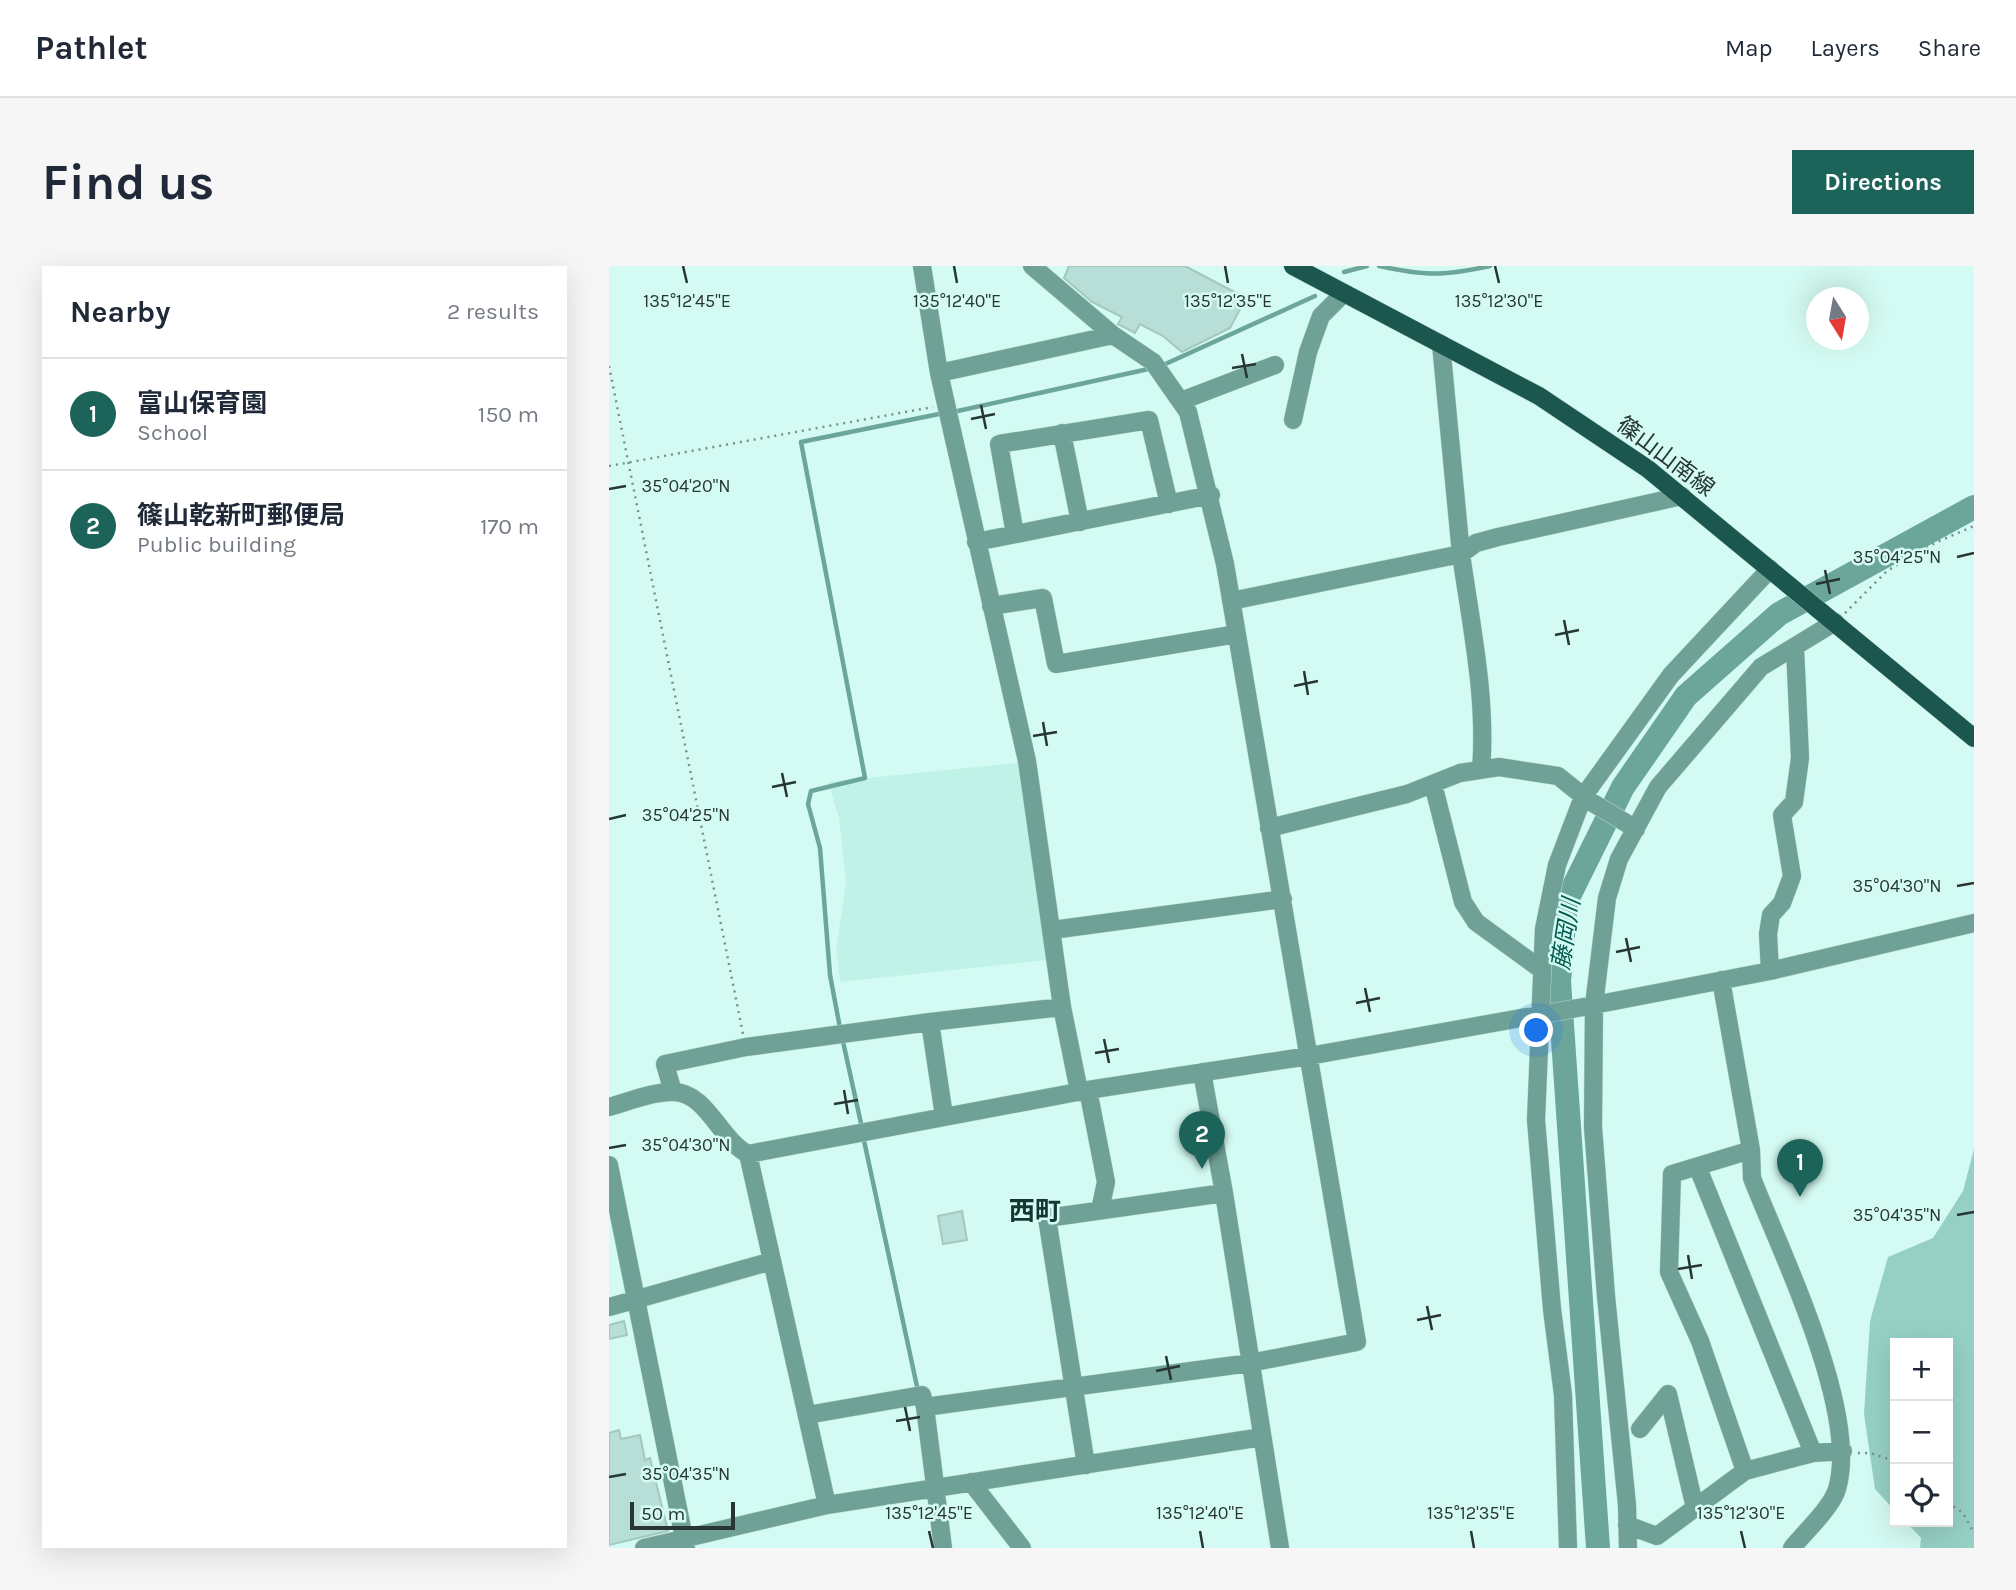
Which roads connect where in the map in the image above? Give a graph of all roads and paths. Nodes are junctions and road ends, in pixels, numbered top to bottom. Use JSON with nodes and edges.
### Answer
{"nodes":[{"id":1,"x":922,"y":266,"type":"edge"},
{"id":2,"x":1032,"y":266,"type":"edge"},
{"id":3,"x":1293,"y":266,"type":"edge"},
{"id":4,"x":1344,"y":293,"type":"junction"},
{"id":5,"x":1113,"y":335,"type":"junction"},
{"id":6,"x":1441,"y":344,"type":"junction"},
{"id":7,"x":1275,"y":365,"type":"dead end"},
{"id":8,"x":609,"y":366,"type":"edge"},
{"id":9,"x":939,"y":373,"type":"junction"},
{"id":10,"x":1181,"y":401,"type":"junction"},
{"id":11,"x":948,"y":412,"type":"junction"},
{"id":12,"x":1293,"y":420,"type":"dead end"},
{"id":13,"x":1062,"y":432,"type":"junction"},
{"id":14,"x":629,"y":463,"type":"junction"},
{"id":15,"x":609,"y":466,"type":"edge"},
{"id":16,"x":1211,"y":495,"type":"junction"},
{"id":17,"x":1682,"y":496,"type":"junction"},
{"id":18,"x":1170,"y":504,"type":"junction"},
{"id":19,"x":1080,"y":522,"type":"junction"},
{"id":20,"x":1974,"y":526,"type":"edge"},
{"id":21,"x":1016,"y":534,"type":"junction"},
{"id":22,"x":976,"y":542,"type":"junction"},
{"id":23,"x":1461,"y":554,"type":"junction"},
{"id":24,"x":1776,"y":574,"type":"junction"},
{"id":25,"x":1231,"y":601,"type":"junction"},
{"id":26,"x":991,"y":606,"type":"junction"},
{"id":27,"x":1830,"y":619,"type":"junction"},
{"id":28,"x":1237,"y":634,"type":"junction"},
{"id":29,"x":1795,"y":647,"type":"junction"},
{"id":30,"x":1974,"y":738,"type":"edge"},
{"id":31,"x":1481,"y":770,"type":"junction"},
{"id":32,"x":1433,"y":784,"type":"junction"},
{"id":33,"x":1586,"y":799,"type":"junction"},
{"id":34,"x":1633,"y":827,"type":"junction"},
{"id":35,"x":1269,"y":828,"type":"junction"},
{"id":36,"x":1283,"y":899,"type":"junction"},
{"id":37,"x":1974,"y":923,"type":"edge"},
{"id":38,"x":1052,"y":930,"type":"junction"},
{"id":39,"x":1542,"y":970,"type":"junction"},
{"id":40,"x":1770,"y":971,"type":"junction"},
{"id":41,"x":1721,"y":981,"type":"junction"},
{"id":42,"x":1588,"y":1006,"type":"junction"},
{"id":43,"x":1062,"y":1007,"type":"junction"},
{"id":44,"x":1542,"y":1014,"type":"junction"},
{"id":45,"x":930,"y":1022,"type":"junction"},
{"id":46,"x":746,"y":1047,"type":"junction"},
{"id":47,"x":1309,"y":1056,"type":"junction"},
{"id":48,"x":1202,"y":1072,"type":"junction"},
{"id":49,"x":1083,"y":1091,"type":"junction"},
{"id":50,"x":673,"y":1092,"type":"junction"},
{"id":51,"x":609,"y":1107,"type":"edge"},
{"id":52,"x":944,"y":1115,"type":"junction"},
{"id":53,"x":1751,"y":1150,"type":"junction"},
{"id":54,"x":748,"y":1154,"type":"junction"},
{"id":55,"x":609,"y":1166,"type":"edge"},
{"id":56,"x":1697,"y":1168,"type":"junction"},
{"id":57,"x":1224,"y":1193,"type":"junction"},
{"id":58,"x":1100,"y":1210,"type":"junction"},
{"id":59,"x":772,"y":1261,"type":"junction"},
{"id":60,"x":637,"y":1299,"type":"junction"},
{"id":61,"x":609,"y":1307,"type":"edge"},
{"id":62,"x":1250,"y":1363,"type":"junction"},
{"id":63,"x":1075,"y":1386,"type":"junction"},
{"id":64,"x":925,"y":1407,"type":"junction"},
{"id":65,"x":807,"y":1415,"type":"junction"},
{"id":66,"x":1640,"y":1429,"type":"dead end"},
{"id":67,"x":1262,"y":1437,"type":"junction"},
{"id":68,"x":1843,"y":1451,"type":"junction"},
{"id":69,"x":1813,"y":1453,"type":"junction"},
{"id":70,"x":1890,"y":1459,"type":"edge"},
{"id":71,"x":1086,"y":1465,"type":"junction"},
{"id":72,"x":1745,"y":1471,"type":"junction"},
{"id":73,"x":971,"y":1482,"type":"junction"},
{"id":74,"x":937,"y":1488,"type":"junction"},
{"id":75,"x":827,"y":1505,"type":"junction"},
{"id":76,"x":1953,"y":1506,"type":"edge"},
{"id":77,"x":1695,"y":1508,"type":"junction"},
{"id":78,"x":1627,"y":1525,"type":"junction"},
{"id":79,"x":1974,"y":1533,"type":"edge"},
{"id":80,"x":685,"y":1544,"type":"edge"},
{"id":81,"x":644,"y":1548,"type":"edge"},
{"id":82,"x":943,"y":1548,"type":"edge"},
{"id":83,"x":1021,"y":1548,"type":"edge"},
{"id":84,"x":1280,"y":1548,"type":"edge"},
{"id":85,"x":1568,"y":1548,"type":"edge"},
{"id":86,"x":1628,"y":1548,"type":"edge"},
{"id":87,"x":1792,"y":1548,"type":"edge"}],
"edges":[{"from":1,"to":9,"type":"street"},
{"from":2,"to":5,"type":"street"},
{"from":3,"to":4,"type":"main road","name":"篠山山南線"},
{"from":4,"to":6,"type":"main road","name":"篠山山南線"},
{"from":4,"to":12,"type":"street"},
{"from":5,"to":9,"type":"street"},
{"from":5,"to":10,"type":"street"},
{"from":6,"to":17,"type":"main road","name":"篠山山南線"},
{"from":6,"to":23,"type":"street"},
{"from":7,"to":10,"type":"street"},
{"from":8,"to":14,"type":"path"},
{"from":9,"to":11,"type":"street"},
{"from":10,"to":16,"type":"street"},
{"from":11,"to":14,"type":"path"},
{"from":11,"to":22,"type":"street"},
{"from":13,"to":18,"type":"street"},
{"from":13,"to":19,"type":"street"},
{"from":13,"to":21,"type":"street"},
{"from":14,"to":15,"type":"path"},
{"from":14,"to":46,"type":"path"},
{"from":16,"to":18,"type":"street"},
{"from":16,"to":25,"type":"street"},
{"from":17,"to":23,"type":"street"},
{"from":17,"to":24,"type":"main road","name":"篠山山南線"},
{"from":18,"to":19,"type":"street"},
{"from":19,"to":21,"type":"street"},
{"from":20,"to":27,"type":"path"},
{"from":21,"to":22,"type":"street"},
{"from":22,"to":26,"type":"street"},
{"from":23,"to":25,"type":"street"},
{"from":23,"to":31,"type":"street"},
{"from":24,"to":27,"type":"main road","name":"篠山山南線"},
{"from":24,"to":33,"type":"street"},
{"from":25,"to":28,"type":"street"},
{"from":26,"to":28,"type":"street"},
{"from":26,"to":38,"type":"street"},
{"from":27,"to":29,"type":"street"},
{"from":27,"to":30,"type":"main road","name":"篠山山南線"},
{"from":28,"to":35,"type":"street"},
{"from":29,"to":34,"type":"street"},
{"from":29,"to":40,"type":"street"},
{"from":31,"to":32,"type":"street"},
{"from":31,"to":33,"type":"street"},
{"from":32,"to":35,"type":"street"},
{"from":32,"to":39,"type":"street"},
{"from":33,"to":34,"type":"street"},
{"from":33,"to":39,"type":"street"},
{"from":34,"to":42,"type":"street"},
{"from":35,"to":36,"type":"street"},
{"from":36,"to":38,"type":"street"},
{"from":36,"to":47,"type":"street"},
{"from":37,"to":40,"type":"street"},
{"from":38,"to":43,"type":"street"},
{"from":39,"to":44,"type":"street"},
{"from":40,"to":41,"type":"street"},
{"from":41,"to":42,"type":"street"},
{"from":41,"to":53,"type":"street"},
{"from":42,"to":44,"type":"street"},
{"from":42,"to":78,"type":"street"},
{"from":43,"to":45,"type":"street"},
{"from":43,"to":49,"type":"street"},
{"from":44,"to":47,"type":"street"},
{"from":44,"to":85,"type":"street"},
{"from":45,"to":46,"type":"street"},
{"from":45,"to":52,"type":"street"},
{"from":46,"to":50,"type":"street"},
{"from":47,"to":48,"type":"street"},
{"from":47,"to":62,"type":"street"},
{"from":48,"to":49,"type":"street"},
{"from":48,"to":57,"type":"street"},
{"from":49,"to":52,"type":"street"},
{"from":49,"to":58,"type":"street"},
{"from":50,"to":51,"type":"street"},
{"from":50,"to":54,"type":"street"},
{"from":52,"to":54,"type":"street"},
{"from":53,"to":56,"type":"street"},
{"from":53,"to":68,"type":"street"},
{"from":54,"to":59,"type":"street"},
{"from":55,"to":60,"type":"street"},
{"from":56,"to":69,"type":"street"},
{"from":56,"to":72,"type":"street"},
{"from":57,"to":58,"type":"street"},
{"from":57,"to":62,"type":"street"},
{"from":58,"to":63,"type":"street"},
{"from":59,"to":60,"type":"street"},
{"from":59,"to":65,"type":"street"},
{"from":60,"to":61,"type":"street"},
{"from":60,"to":80,"type":"street"},
{"from":62,"to":63,"type":"street"},
{"from":62,"to":67,"type":"street"},
{"from":63,"to":64,"type":"street"},
{"from":63,"to":71,"type":"street"},
{"from":64,"to":65,"type":"street"},
{"from":64,"to":74,"type":"street"},
{"from":65,"to":75,"type":"street"},
{"from":66,"to":77,"type":"street"},
{"from":67,"to":71,"type":"street"},
{"from":67,"to":84,"type":"street"},
{"from":68,"to":69,"type":"street"},
{"from":68,"to":70,"type":"path"},
{"from":68,"to":87,"type":"street"},
{"from":69,"to":72,"type":"street"},
{"from":71,"to":73,"type":"street"},
{"from":72,"to":77,"type":"street"},
{"from":73,"to":74,"type":"street"},
{"from":73,"to":83,"type":"street"},
{"from":74,"to":75,"type":"street"},
{"from":74,"to":82,"type":"street"},
{"from":75,"to":80,"type":"street"},
{"from":76,"to":79,"type":"path"},
{"from":77,"to":78,"type":"street"},
{"from":78,"to":86,"type":"street"},
{"from":80,"to":81,"type":"street"}]}
